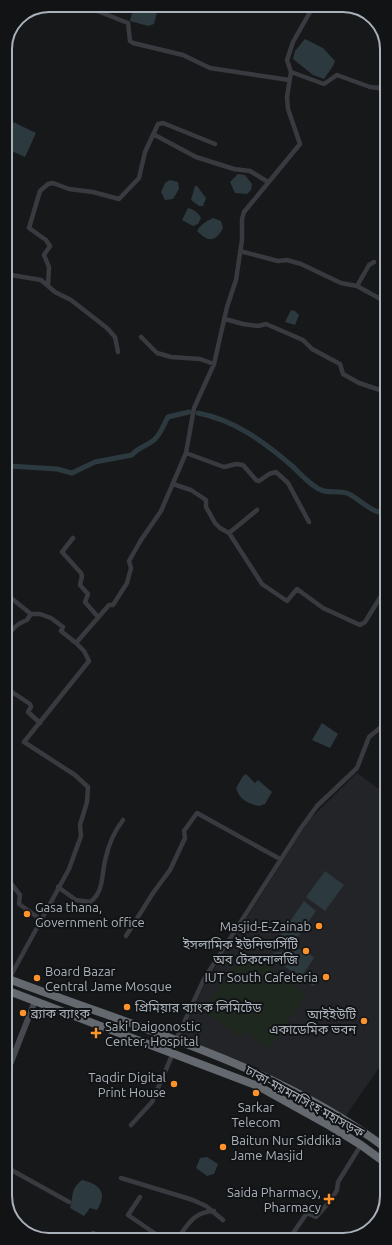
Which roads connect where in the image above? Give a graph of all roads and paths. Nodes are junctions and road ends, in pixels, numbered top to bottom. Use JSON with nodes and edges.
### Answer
{"nodes":[{"id":1,"x":100,"y":12,"type":"edge"},
{"id":2,"x":310,"y":12,"type":"edge"},
{"id":3,"x":290,"y":72,"type":"junction"},
{"id":4,"x":289,"y":80,"type":"junction"},
{"id":5,"x":379,"y":88,"type":"edge"},
{"id":6,"x":153,"y":134,"type":"junction"},
{"id":7,"x":215,"y":144,"type":"dead end"},
{"id":8,"x":268,"y":182,"type":"junction"},
{"id":9,"x":240,"y":251,"type":"junction"},
{"id":10,"x":374,"y":262,"type":"dead end"},
{"id":11,"x":12,"y":275,"type":"edge"},
{"id":12,"x":48,"y":286,"type":"junction"},
{"id":13,"x":357,"y":286,"type":"junction"},
{"id":14,"x":380,"y":299,"type":"edge"},
{"id":15,"x":224,"y":319,"type":"junction"},
{"id":16,"x":141,"y":337,"type":"dead end"},
{"id":17,"x":118,"y":352,"type":"dead end"},
{"id":18,"x":214,"y":364,"type":"junction"},
{"id":19,"x":380,"y":390,"type":"edge"},
{"id":20,"x":186,"y":453,"type":"junction"},
{"id":21,"x":173,"y":484,"type":"junction"},
{"id":22,"x":258,"y":510,"type":"dead end"},
{"id":23,"x":309,"y":522,"type":"dead end"},
{"id":24,"x":229,"y":533,"type":"junction"},
{"id":25,"x":73,"y":538,"type":"dead end"},
{"id":26,"x":380,"y":598,"type":"edge"},
{"id":27,"x":12,"y":599,"type":"edge"},
{"id":28,"x":31,"y":614,"type":"junction"},
{"id":29,"x":98,"y":617,"type":"junction"},
{"id":30,"x":12,"y":629,"type":"edge"},
{"id":31,"x":76,"y":643,"type":"junction"},
{"id":32,"x":12,"y":692,"type":"edge"},
{"id":33,"x":40,"y":723,"type":"junction"},
{"id":34,"x":380,"y":728,"type":"edge"},
{"id":35,"x":123,"y":820,"type":"dead end"},
{"id":36,"x":280,"y":859,"type":"junction"},
{"id":37,"x":12,"y":885,"type":"edge"},
{"id":38,"x":58,"y":887,"type":"junction"},
{"id":39,"x":40,"y":919,"type":"junction"},
{"id":40,"x":126,"y":936,"type":"dead end"},
{"id":41,"x":12,"y":969,"type":"edge"},
{"id":42,"x":12,"y":980,"type":"edge"},
{"id":43,"x":12,"y":992,"type":"edge"},
{"id":44,"x":35,"y":1001,"type":"junction"},
{"id":45,"x":176,"y":1040,"type":"junction"},
{"id":46,"x":173,"y":1053,"type":"junction"},
{"id":47,"x":12,"y":1060,"type":"edge"},
{"id":48,"x":131,"y":1125,"type":"dead end"},
{"id":49,"x":361,"y":1145,"type":"junction"},
{"id":50,"x":380,"y":1145,"type":"edge"},
{"id":51,"x":380,"y":1159,"type":"edge"},
{"id":52,"x":12,"y":1170,"type":"edge"},
{"id":53,"x":121,"y":1178,"type":"dead end"},
{"id":54,"x":140,"y":1197,"type":"dead end"},
{"id":55,"x":69,"y":1202,"type":"dead end"},
{"id":56,"x":214,"y":1211,"type":"junction"},
{"id":57,"x":223,"y":1220,"type":"dead end"},
{"id":58,"x":154,"y":1233,"type":"edge"},
{"id":59,"x":181,"y":1233,"type":"edge"},
{"id":60,"x":293,"y":1233,"type":"edge"}],
"edges":[{"from":1,"to":4,"type":"street"},
{"from":2,"to":3,"type":"street"},
{"from":3,"to":4,"type":"street"},
{"from":3,"to":5,"type":"street"},
{"from":4,"to":8,"type":"street"},
{"from":6,"to":7,"type":"street"},
{"from":6,"to":8,"type":"street"},
{"from":6,"to":12,"type":"street"},
{"from":8,"to":9,"type":"street"},
{"from":9,"to":13,"type":"street"},
{"from":9,"to":15,"type":"street"},
{"from":10,"to":13,"type":"street"},
{"from":11,"to":12,"type":"street"},
{"from":12,"to":17,"type":"street"},
{"from":13,"to":14,"type":"street"},
{"from":15,"to":18,"type":"street"},
{"from":15,"to":19,"type":"street"},
{"from":16,"to":18,"type":"street"},
{"from":18,"to":20,"type":"street"},
{"from":20,"to":21,"type":"street"},
{"from":20,"to":23,"type":"street"},
{"from":21,"to":24,"type":"street"},
{"from":21,"to":29,"type":"street"},
{"from":22,"to":24,"type":"street"},
{"from":24,"to":26,"type":"street"},
{"from":25,"to":29,"type":"street"},
{"from":27,"to":28,"type":"street"},
{"from":28,"to":30,"type":"street"},
{"from":28,"to":31,"type":"street"},
{"from":29,"to":31,"type":"street"},
{"from":31,"to":33,"type":"street"},
{"from":32,"to":33,"type":"street"},
{"from":33,"to":38,"type":"street"},
{"from":34,"to":36,"type":"street"},
{"from":35,"to":38,"type":"street"},
{"from":36,"to":40,"type":"street"},
{"from":36,"to":45,"type":"street"},
{"from":37,"to":39,"type":"street"},
{"from":38,"to":39,"type":"street"},
{"from":39,"to":41,"type":"street"},
{"from":42,"to":45,"type":"highway"},
{"from":43,"to":44,"type":"highway","name":"ঢাকা-ময়মনসিংহ মহাসড়ক"},
{"from":44,"to":46,"type":"highway","name":"ঢাকা-ময়মনসিংহ মহাসড়ক"},
{"from":44,"to":47,"type":"main road"},
{"from":45,"to":50,"type":"highway"},
{"from":46,"to":48,"type":"street"},
{"from":46,"to":49,"type":"highway","name":"ঢাকা-ময়মনসিংহ মহাসড়ক"},
{"from":49,"to":51,"type":"highway","name":"ঢাকা-ময়মনসিংহ মহাসড়ক"},
{"from":49,"to":60,"type":"street"},
{"from":52,"to":55,"type":"street"},
{"from":53,"to":56,"type":"street"},
{"from":54,"to":58,"type":"street"},
{"from":56,"to":57,"type":"street"},
{"from":56,"to":59,"type":"street"}]}
